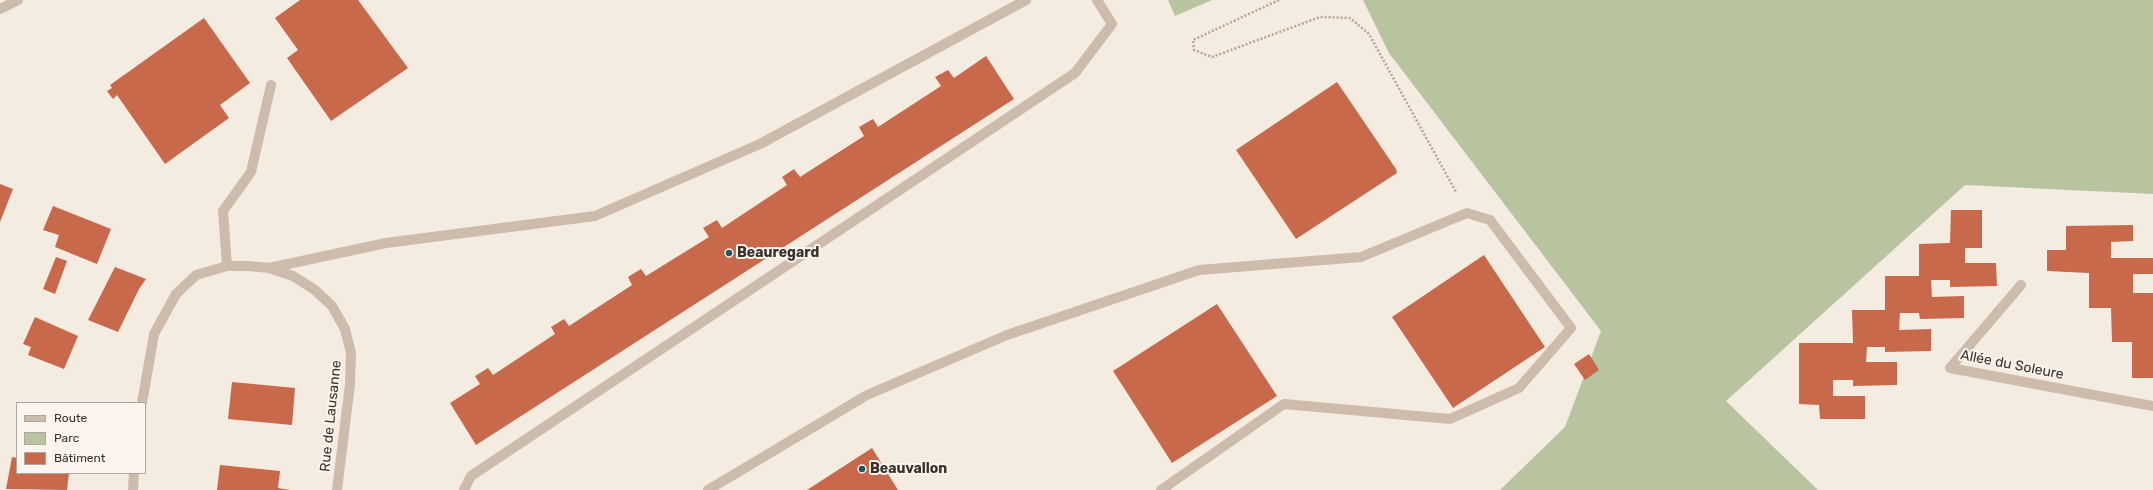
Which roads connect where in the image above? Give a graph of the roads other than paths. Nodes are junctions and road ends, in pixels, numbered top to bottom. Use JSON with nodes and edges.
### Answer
{"nodes":[{"id":1,"x":18,"y":0,"type":"edge"},
{"id":2,"x":1026,"y":0,"type":"edge"},
{"id":3,"x":1097,"y":0,"type":"edge"},
{"id":4,"x":0,"y":9,"type":"edge"},
{"id":5,"x":270,"y":85,"type":"dead end"},
{"id":6,"x":227,"y":266,"type":"junction"},
{"id":7,"x":269,"y":268,"type":"junction"},
{"id":8,"x":2021,"y":285,"type":"dead end"},
{"id":9,"x":142,"y":402,"type":"edge"},
{"id":10,"x":2153,"y":406,"type":"edge"},
{"id":11,"x":134,"y":474,"type":"edge"},
{"id":12,"x":133,"y":490,"type":"edge"},
{"id":13,"x":337,"y":490,"type":"edge"},
{"id":14,"x":464,"y":490,"type":"edge"},
{"id":15,"x":708,"y":490,"type":"edge"},
{"id":16,"x":1161,"y":490,"type":"edge"}],
"edges":[{"from":1,"to":4,"type":"street"},
{"from":2,"to":7,"type":"street"},
{"from":3,"to":14,"type":"street"},
{"from":5,"to":6,"type":"street"},
{"from":6,"to":7,"type":"street","name":"Rue de Lausanne"},
{"from":6,"to":9,"type":"street","name":"Rue de Lausanne"},
{"from":7,"to":13,"type":"street","name":"Rue de Lausanne"},
{"from":8,"to":10,"type":"street","name":"Allée du Soleure"},
{"from":11,"to":12,"type":"street"},
{"from":15,"to":16,"type":"street"}]}
